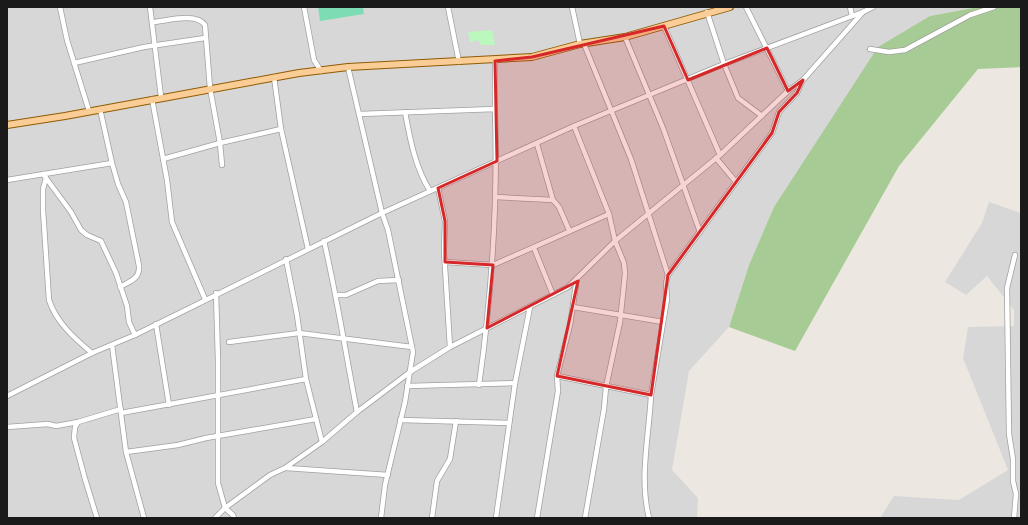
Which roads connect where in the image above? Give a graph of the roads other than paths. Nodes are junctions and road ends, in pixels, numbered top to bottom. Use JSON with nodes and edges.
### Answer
{"nodes":[{"id":1,"x":60,"y":7,"type":"edge"},
{"id":2,"x":150,"y":7,"type":"edge"},
{"id":3,"x":304,"y":7,"type":"edge"},
{"id":4,"x":448,"y":7,"type":"edge"},
{"id":5,"x":572,"y":7,"type":"edge"},
{"id":6,"x":730,"y":7,"type":"edge"},
{"id":7,"x":746,"y":7,"type":"edge"},
{"id":8,"x":850,"y":7,"type":"edge"},
{"id":9,"x":873,"y":7,"type":"edge"},
{"id":10,"x":994,"y":7,"type":"edge"},
{"id":11,"x":706,"y":12,"type":"junction"},
{"id":12,"x":863,"y":12,"type":"junction"},
{"id":13,"x":852,"y":16,"type":"junction"},
{"id":14,"x":153,"y":22,"type":"junction"},
{"id":15,"x":664,"y":26,"type":"junction"},
{"id":16,"x":625,"y":37,"type":"junction"},
{"id":17,"x":205,"y":38,"type":"junction"},
{"id":18,"x":582,"y":44,"type":"junction"},
{"id":19,"x":155,"y":46,"type":"junction"},
{"id":20,"x":767,"y":48,"type":"junction"},
{"id":21,"x":870,"y":49,"type":"dead end"},
{"id":22,"x":495,"y":61,"type":"junction"},
{"id":23,"x":459,"y":62,"type":"junction"},
{"id":24,"x":74,"y":63,"type":"junction"},
{"id":25,"x":724,"y":64,"type":"junction"},
{"id":26,"x":348,"y":67,"type":"junction"},
{"id":27,"x":321,"y":71,"type":"junction"},
{"id":28,"x":274,"y":77,"type":"junction"},
{"id":29,"x":688,"y":80,"type":"junction"},
{"id":30,"x":803,"y":80,"type":"junction"},
{"id":31,"x":210,"y":88,"type":"junction"},
{"id":32,"x":788,"y":91,"type":"junction"},
{"id":33,"x":649,"y":94,"type":"junction"},
{"id":34,"x":161,"y":97,"type":"junction"},
{"id":35,"x":152,"y":99,"type":"junction"},
{"id":36,"x":495,"y":108,"type":"junction"},
{"id":37,"x":100,"y":109,"type":"junction"},
{"id":38,"x":612,"y":110,"type":"junction"},
{"id":39,"x":89,"y":111,"type":"junction"},
{"id":40,"x":405,"y":112,"type":"junction"},
{"id":41,"x":360,"y":114,"type":"junction"},
{"id":42,"x":762,"y":116,"type":"junction"},
{"id":43,"x":7,"y":125,"type":"edge"},
{"id":44,"x":574,"y":126,"type":"junction"},
{"id":45,"x":281,"y":129,"type":"junction"},
{"id":46,"x":220,"y":143,"type":"junction"},
{"id":47,"x":537,"y":144,"type":"junction"},
{"id":48,"x":718,"y":157,"type":"junction"},
{"id":49,"x":163,"y":159,"type":"junction"},
{"id":50,"x":497,"y":161,"type":"junction"},
{"id":51,"x":112,"y":163,"type":"junction"},
{"id":52,"x":222,"y":165,"type":"dead end"},
{"id":53,"x":44,"y":176,"type":"junction"},
{"id":54,"x":7,"y":180,"type":"edge"},
{"id":55,"x":736,"y":182,"type":"junction"},
{"id":56,"x":684,"y":185,"type":"junction"},
{"id":57,"x":438,"y":188,"type":"junction"},
{"id":58,"x":430,"y":191,"type":"junction"},
{"id":59,"x":496,"y":196,"type":"junction"},
{"id":60,"x":553,"y":200,"type":"junction"},
{"id":61,"x":382,"y":213,"type":"junction"},
{"id":62,"x":609,"y":214,"type":"junction"},
{"id":63,"x":650,"y":214,"type":"junction"},
{"id":64,"x":569,"y":230,"type":"junction"},
{"id":65,"x":700,"y":232,"type":"junction"},
{"id":66,"x":324,"y":241,"type":"junction"},
{"id":67,"x":616,"y":241,"type":"junction"},
{"id":68,"x":534,"y":248,"type":"junction"},
{"id":69,"x":308,"y":249,"type":"junction"},
{"id":70,"x":1015,"y":256,"type":"dead end"},
{"id":71,"x":286,"y":259,"type":"junction"},
{"id":72,"x":445,"y":262,"type":"junction"},
{"id":73,"x":493,"y":265,"type":"junction"},
{"id":74,"x":668,"y":275,"type":"junction"},
{"id":75,"x":577,"y":278,"type":"junction"},
{"id":76,"x":398,"y":280,"type":"junction"},
{"id":77,"x":120,"y":287,"type":"junction"},
{"id":78,"x":216,"y":293,"type":"junction"},
{"id":79,"x":337,"y":295,"type":"junction"},
{"id":80,"x":553,"y":295,"type":"junction"},
{"id":81,"x":205,"y":299,"type":"junction"},
{"id":82,"x":530,"y":307,"type":"junction"},
{"id":83,"x":574,"y":307,"type":"junction"},
{"id":84,"x":621,"y":315,"type":"junction"},
{"id":85,"x":663,"y":322,"type":"junction"},
{"id":86,"x":156,"y":324,"type":"junction"},
{"id":87,"x":487,"y":328,"type":"junction"},
{"id":88,"x":299,"y":333,"type":"junction"},
{"id":89,"x":135,"y":335,"type":"junction"},
{"id":90,"x":342,"y":337,"type":"junction"},
{"id":91,"x":230,"y":342,"type":"dead end"},
{"id":92,"x":112,"y":345,"type":"junction"},
{"id":93,"x":412,"y":347,"type":"junction"},
{"id":94,"x":450,"y":347,"type":"junction"},
{"id":95,"x":92,"y":353,"type":"junction"},
{"id":96,"x":410,"y":372,"type":"junction"},
{"id":97,"x":557,"y":376,"type":"junction"},
{"id":98,"x":306,"y":379,"type":"junction"},
{"id":99,"x":515,"y":383,"type":"junction"},
{"id":100,"x":479,"y":385,"type":"junction"},
{"id":101,"x":407,"y":386,"type":"junction"},
{"id":102,"x":606,"y":386,"type":"junction"},
{"id":103,"x":8,"y":395,"type":"edge"},
{"id":104,"x":219,"y":396,"type":"junction"},
{"id":105,"x":651,"y":396,"type":"junction"},
{"id":106,"x":169,"y":405,"type":"junction"},
{"id":107,"x":121,"y":411,"type":"junction"},
{"id":108,"x":357,"y":412,"type":"junction"},
{"id":109,"x":316,"y":420,"type":"junction"},
{"id":110,"x":400,"y":420,"type":"junction"},
{"id":111,"x":456,"y":421,"type":"junction"},
{"id":112,"x":78,"y":422,"type":"junction"},
{"id":113,"x":509,"y":423,"type":"junction"},
{"id":114,"x":7,"y":427,"type":"edge"},
{"id":115,"x":218,"y":437,"type":"junction"},
{"id":116,"x":322,"y":442,"type":"junction"},
{"id":117,"x":126,"y":452,"type":"junction"},
{"id":118,"x":285,"y":468,"type":"junction"},
{"id":119,"x":388,"y":474,"type":"junction"},
{"id":120,"x":1019,"y":495,"type":"edge"},
{"id":121,"x":225,"y":508,"type":"junction"},
{"id":122,"x":97,"y":518,"type":"edge"},
{"id":123,"x":144,"y":518,"type":"edge"},
{"id":124,"x":215,"y":518,"type":"edge"},
{"id":125,"x":234,"y":518,"type":"edge"},
{"id":126,"x":381,"y":518,"type":"edge"},
{"id":127,"x":432,"y":518,"type":"edge"},
{"id":128,"x":496,"y":518,"type":"edge"},
{"id":129,"x":537,"y":518,"type":"edge"},
{"id":130,"x":585,"y":518,"type":"edge"},
{"id":131,"x":649,"y":518,"type":"edge"},
{"id":132,"x":1014,"y":518,"type":"edge"}],
"edges":[{"from":1,"to":24,"type":"street"},
{"from":2,"to":14,"type":"street"},
{"from":3,"to":27,"type":"street"},
{"from":4,"to":23,"type":"street"},
{"from":5,"to":18,"type":"street"},
{"from":6,"to":11,"type":"main road"},
{"from":7,"to":20,"type":"street"},
{"from":8,"to":13,"type":"street"},
{"from":9,"to":12,"type":"street"},
{"from":10,"to":21,"type":"street"},
{"from":11,"to":15,"type":"main road"},
{"from":11,"to":25,"type":"street"},
{"from":12,"to":13,"type":"street"},
{"from":12,"to":30,"type":"street"},
{"from":13,"to":20,"type":"street"},
{"from":14,"to":17,"type":"street"},
{"from":14,"to":19,"type":"street"},
{"from":15,"to":16,"type":"main road"},
{"from":15,"to":29,"type":"street"},
{"from":16,"to":18,"type":"main road"},
{"from":16,"to":33,"type":"street"},
{"from":17,"to":19,"type":"street"},
{"from":17,"to":31,"type":"street"},
{"from":18,"to":22,"type":"main road"},
{"from":18,"to":38,"type":"street"},
{"from":19,"to":24,"type":"street"},
{"from":19,"to":34,"type":"street"},
{"from":20,"to":25,"type":"street"},
{"from":20,"to":32,"type":"street"},
{"from":22,"to":23,"type":"main road"},
{"from":22,"to":36,"type":"street"},
{"from":23,"to":26,"type":"main road"},
{"from":24,"to":39,"type":"street"},
{"from":25,"to":29,"type":"street"},
{"from":25,"to":42,"type":"street"},
{"from":26,"to":27,"type":"main road"},
{"from":26,"to":41,"type":"street"},
{"from":27,"to":28,"type":"main road"},
{"from":28,"to":31,"type":"main road"},
{"from":28,"to":45,"type":"street"},
{"from":29,"to":33,"type":"street"},
{"from":29,"to":48,"type":"street"},
{"from":30,"to":32,"type":"street"},
{"from":30,"to":55,"type":"street"},
{"from":31,"to":34,"type":"main road"},
{"from":31,"to":46,"type":"street"},
{"from":32,"to":42,"type":"street"},
{"from":33,"to":38,"type":"street"},
{"from":33,"to":56,"type":"street"},
{"from":34,"to":35,"type":"main road"},
{"from":35,"to":37,"type":"main road"},
{"from":35,"to":49,"type":"street"},
{"from":36,"to":40,"type":"street"},
{"from":36,"to":50,"type":"street"},
{"from":37,"to":39,"type":"main road"},
{"from":37,"to":51,"type":"street"},
{"from":38,"to":44,"type":"street"},
{"from":38,"to":63,"type":"street"},
{"from":39,"to":43,"type":"main road"},
{"from":40,"to":41,"type":"street"},
{"from":40,"to":58,"type":"street"},
{"from":41,"to":61,"type":"street"},
{"from":42,"to":48,"type":"street"},
{"from":44,"to":47,"type":"street"},
{"from":44,"to":62,"type":"street"},
{"from":45,"to":46,"type":"street"},
{"from":45,"to":69,"type":"street"},
{"from":46,"to":49,"type":"street"},
{"from":46,"to":52,"type":"street"},
{"from":47,"to":50,"type":"street"},
{"from":47,"to":60,"type":"street"},
{"from":48,"to":55,"type":"street"},
{"from":48,"to":56,"type":"street"},
{"from":49,"to":81,"type":"street"},
{"from":50,"to":57,"type":"street"},
{"from":50,"to":59,"type":"street"},
{"from":51,"to":53,"type":"street"},
{"from":51,"to":77,"type":"street"},
{"from":53,"to":54,"type":"street"},
{"from":53,"to":77,"type":"street"},
{"from":53,"to":95,"type":"street"},
{"from":55,"to":65,"type":"street"},
{"from":56,"to":63,"type":"street"},
{"from":56,"to":65,"type":"street"},
{"from":57,"to":58,"type":"street"},
{"from":57,"to":72,"type":"street"},
{"from":58,"to":61,"type":"street"},
{"from":59,"to":60,"type":"street"},
{"from":59,"to":73,"type":"street"},
{"from":60,"to":64,"type":"street"},
{"from":61,"to":66,"type":"street"},
{"from":61,"to":76,"type":"street"},
{"from":62,"to":64,"type":"street"},
{"from":62,"to":67,"type":"street"},
{"from":63,"to":67,"type":"street"},
{"from":63,"to":74,"type":"street"},
{"from":64,"to":68,"type":"street"},
{"from":65,"to":74,"type":"street"},
{"from":66,"to":69,"type":"street"},
{"from":66,"to":79,"type":"street"},
{"from":67,"to":75,"type":"street"},
{"from":67,"to":84,"type":"street"},
{"from":68,"to":73,"type":"street"},
{"from":68,"to":80,"type":"street"},
{"from":69,"to":71,"type":"street"},
{"from":70,"to":120,"type":"street"},
{"from":71,"to":78,"type":"street"},
{"from":71,"to":88,"type":"street"},
{"from":72,"to":73,"type":"street"},
{"from":72,"to":94,"type":"street"},
{"from":73,"to":87,"type":"street"},
{"from":74,"to":85,"type":"street"},
{"from":75,"to":80,"type":"street"},
{"from":75,"to":83,"type":"street"},
{"from":76,"to":79,"type":"street"},
{"from":76,"to":93,"type":"street"},
{"from":77,"to":89,"type":"street"},
{"from":78,"to":81,"type":"street"},
{"from":78,"to":104,"type":"street"},
{"from":79,"to":90,"type":"street"},
{"from":80,"to":82,"type":"street"},
{"from":81,"to":86,"type":"street"},
{"from":82,"to":87,"type":"street"},
{"from":82,"to":99,"type":"street"},
{"from":83,"to":84,"type":"street"},
{"from":83,"to":97,"type":"street"},
{"from":84,"to":85,"type":"street"},
{"from":84,"to":102,"type":"street"},
{"from":85,"to":105,"type":"street"},
{"from":86,"to":89,"type":"street"},
{"from":86,"to":106,"type":"street"},
{"from":87,"to":94,"type":"street"},
{"from":87,"to":100,"type":"street"},
{"from":88,"to":90,"type":"street"},
{"from":88,"to":91,"type":"street"},
{"from":88,"to":98,"type":"street"},
{"from":89,"to":92,"type":"street"},
{"from":90,"to":93,"type":"street"},
{"from":90,"to":108,"type":"street"},
{"from":92,"to":95,"type":"street"},
{"from":92,"to":107,"type":"street"},
{"from":93,"to":96,"type":"street"},
{"from":94,"to":96,"type":"street"},
{"from":95,"to":103,"type":"street"},
{"from":96,"to":101,"type":"street"},
{"from":96,"to":108,"type":"street"},
{"from":97,"to":102,"type":"street"},
{"from":97,"to":129,"type":"street"},
{"from":98,"to":104,"type":"street"},
{"from":98,"to":109,"type":"street"},
{"from":99,"to":100,"type":"street"},
{"from":99,"to":113,"type":"street"},
{"from":100,"to":101,"type":"street"},
{"from":101,"to":110,"type":"street"},
{"from":102,"to":105,"type":"street"},
{"from":102,"to":130,"type":"street"},
{"from":104,"to":106,"type":"street"},
{"from":104,"to":115,"type":"street"},
{"from":105,"to":131,"type":"street"},
{"from":106,"to":107,"type":"street"},
{"from":107,"to":112,"type":"street"},
{"from":107,"to":117,"type":"street"},
{"from":108,"to":116,"type":"street"},
{"from":109,"to":115,"type":"street"},
{"from":109,"to":116,"type":"street"},
{"from":110,"to":111,"type":"street"},
{"from":110,"to":119,"type":"street"},
{"from":111,"to":113,"type":"street"},
{"from":111,"to":127,"type":"street"},
{"from":112,"to":114,"type":"street"},
{"from":112,"to":122,"type":"street"},
{"from":113,"to":128,"type":"street"},
{"from":115,"to":117,"type":"street"},
{"from":115,"to":121,"type":"street"},
{"from":116,"to":118,"type":"street"},
{"from":117,"to":123,"type":"street"},
{"from":118,"to":119,"type":"street"},
{"from":118,"to":121,"type":"street"},
{"from":119,"to":126,"type":"street"},
{"from":120,"to":132,"type":"street"},
{"from":121,"to":124,"type":"street"},
{"from":121,"to":125,"type":"street"}]}
